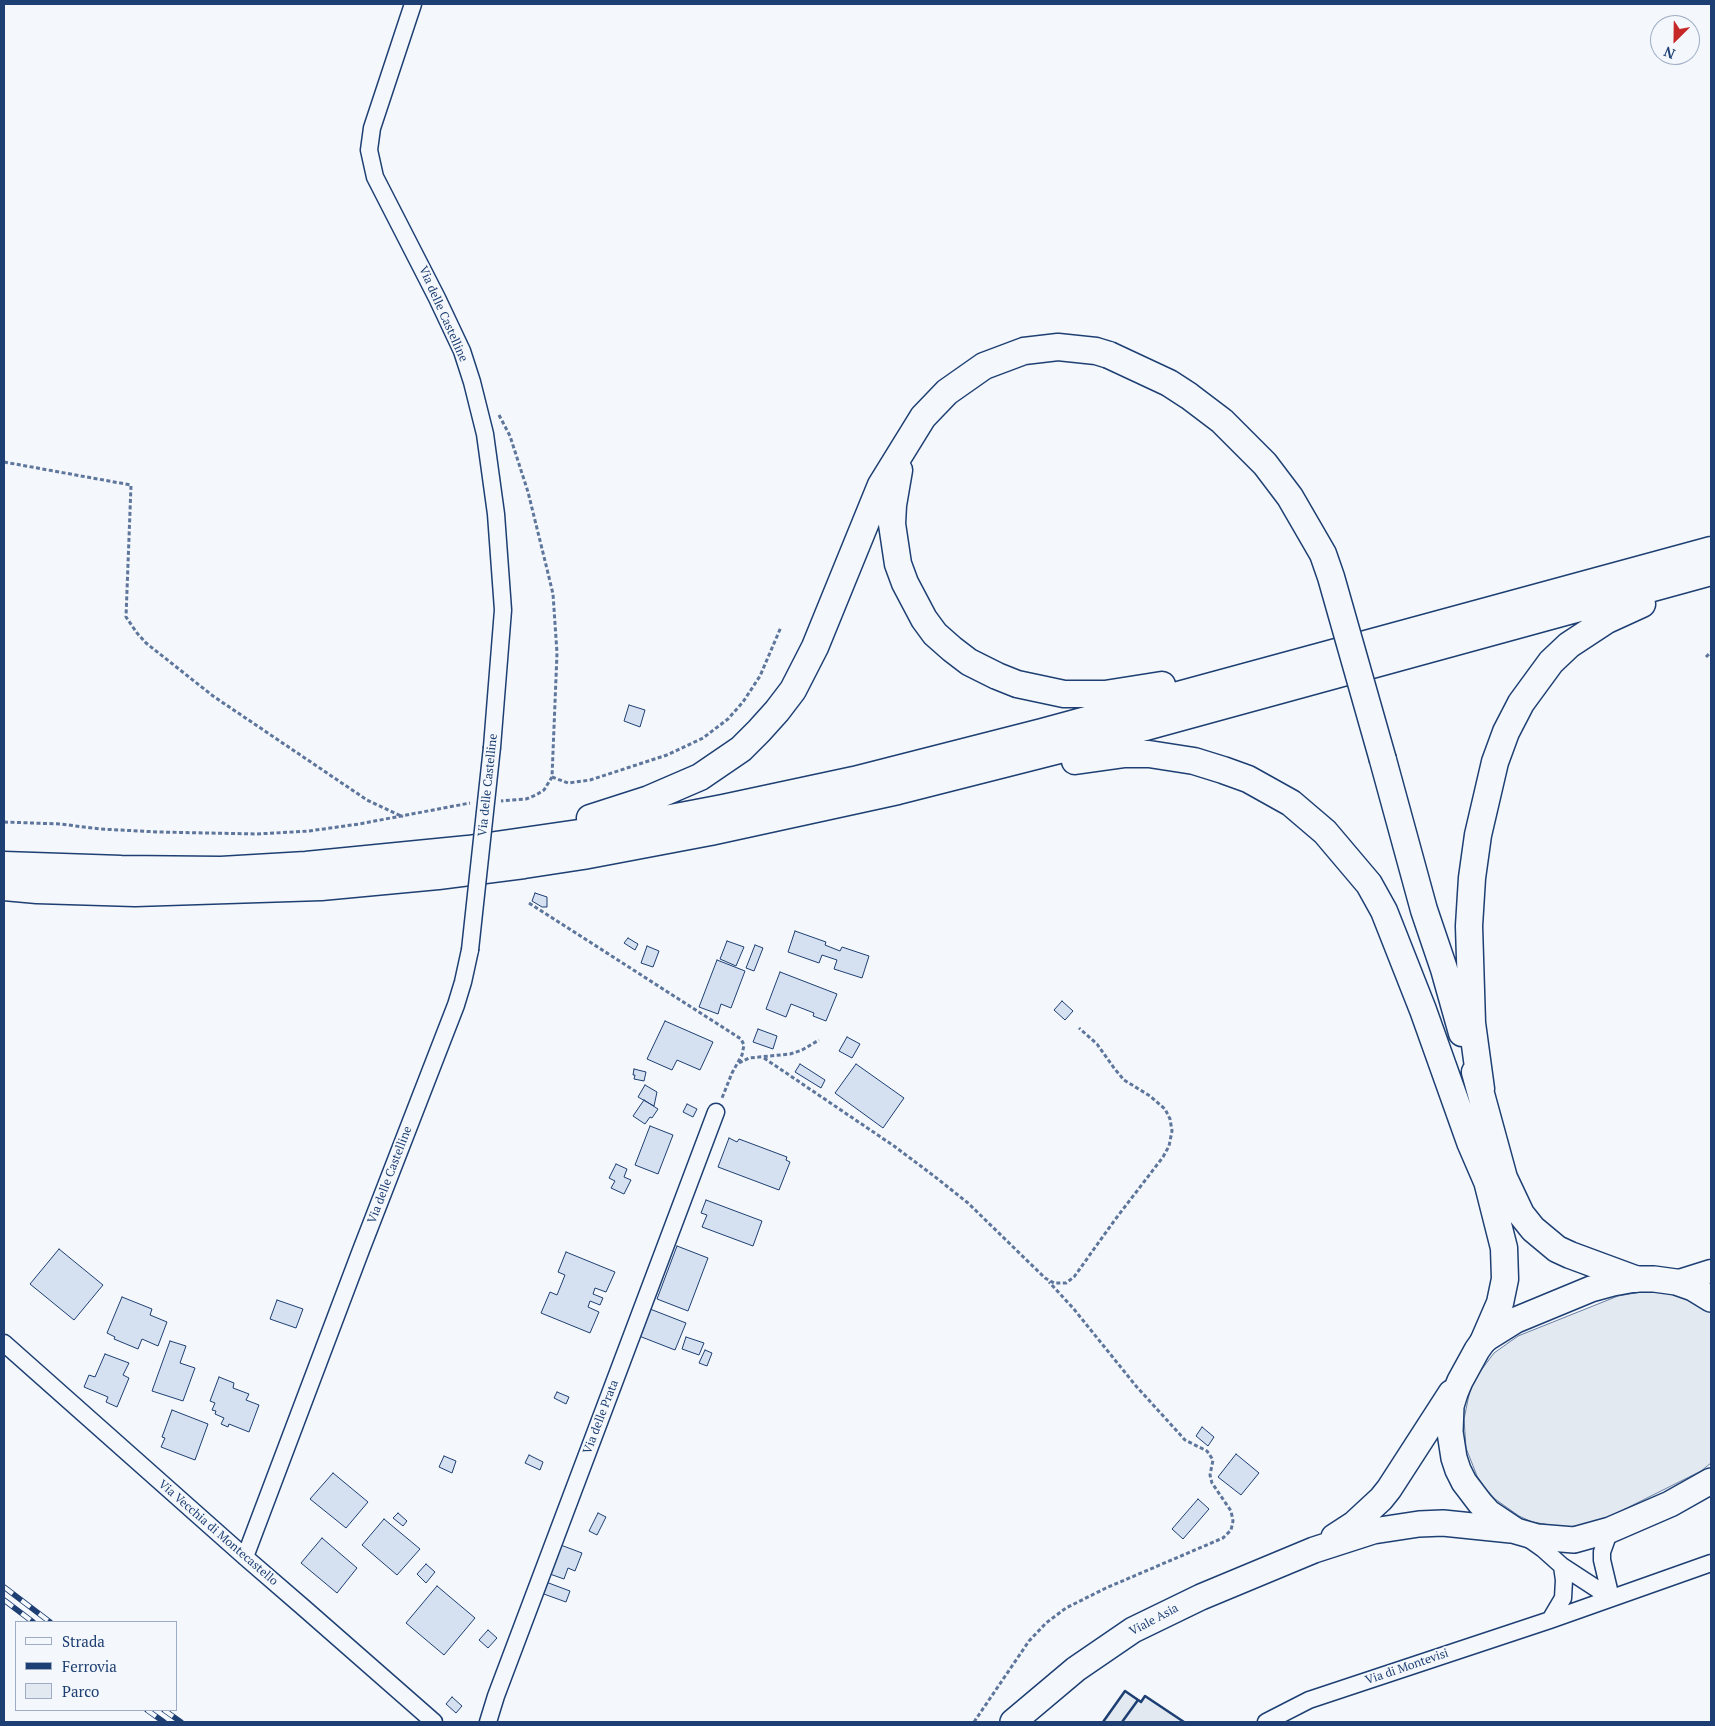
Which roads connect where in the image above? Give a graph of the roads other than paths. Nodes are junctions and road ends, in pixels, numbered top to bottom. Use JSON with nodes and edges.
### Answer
{"nodes":[{"id":1,"x":412,"y":4,"type":"edge"},
{"id":2,"x":906,"y":444,"type":"junction"},
{"id":3,"x":1711,"y":550,"type":"edge"},
{"id":4,"x":1711,"y":573,"type":"edge"},
{"id":5,"x":1308,"y":660,"type":"junction"},
{"id":6,"x":926,"y":784,"type":"junction"},
{"id":7,"x":521,"y":842,"type":"junction"},
{"id":8,"x":4,"y":865,"type":"edge"},
{"id":9,"x":4,"y":888,"type":"edge"},
{"id":10,"x":1424,"y":910,"type":"junction"},
{"id":11,"x":1481,"y":1089,"type":"junction"},
{"id":12,"x":716,"y":1112,"type":"road end"},
{"id":13,"x":1489,"y":1186,"type":"junction"},
{"id":14,"x":1711,"y":1271,"type":"edge"},
{"id":15,"x":1635,"y":1279,"type":"junction"},
{"id":16,"x":1676,"y":1282,"type":"junction"},
{"id":17,"x":1711,"y":1299,"type":"edge"},
{"id":18,"x":1484,"y":1340,"type":"junction"},
{"id":19,"x":4,"y":1343,"type":"edge"},
{"id":20,"x":1460,"y":1381,"type":"junction"},
{"id":21,"x":1711,"y":1481,"type":"edge"},
{"id":22,"x":1711,"y":1493,"type":"edge"},
{"id":23,"x":1670,"y":1504,"type":"junction"},
{"id":24,"x":1610,"y":1530,"type":"junction"},
{"id":25,"x":1517,"y":1531,"type":"junction"},
{"id":26,"x":1314,"y":1550,"type":"junction"},
{"id":27,"x":245,"y":1558,"type":"junction"},
{"id":28,"x":1711,"y":1563,"type":"edge"},
{"id":29,"x":1562,"y":1566,"type":"junction"},
{"id":30,"x":1612,"y":1598,"type":"junction"},
{"id":31,"x":1550,"y":1620,"type":"junction"},
{"id":32,"x":434,"y":1722,"type":"edge"},
{"id":33,"x":488,"y":1722,"type":"edge"},
{"id":34,"x":1013,"y":1722,"type":"edge"},
{"id":35,"x":1266,"y":1722,"type":"edge"}],
"edges":[{"from":1,"to":27,"type":"street","name":"Via delle Castelline","bridge":true},
{"from":2,"to":5,"type":"highway"},
{"from":2,"to":7,"type":"highway"},
{"from":2,"to":10,"type":"highway","bridge":true},
{"from":3,"to":5,"type":"highway"},
{"from":4,"to":6,"type":"highway"},
{"from":4,"to":11,"type":"highway"},
{"from":5,"to":7,"type":"highway"},
{"from":6,"to":9,"type":"highway"},
{"from":6,"to":13,"type":"highway"},
{"from":7,"to":8,"type":"highway"},
{"from":10,"to":11,"type":"highway"},
{"from":10,"to":13,"type":"highway"},
{"from":11,"to":15,"type":"highway"},
{"from":12,"to":33,"type":"street","name":"Via delle Prata"},
{"from":13,"to":18,"type":"highway"},
{"from":14,"to":16,"type":"main road"},
{"from":15,"to":16,"type":"main road"},
{"from":15,"to":18,"type":"main road"},
{"from":16,"to":17,"type":"main road"},
{"from":18,"to":20,"type":"main road"},
{"from":19,"to":27,"type":"street","name":"Via Vecchia di Montecastello"},
{"from":20,"to":25,"type":"main road"},
{"from":20,"to":26,"type":"main road","name":"Viale Asia"},
{"from":21,"to":23,"type":"main road"},
{"from":22,"to":23,"type":"main road"},
{"from":23,"to":24,"type":"main road","name":"Viale Asia"},
{"from":24,"to":25,"type":"main road","name":"Viale Asia"},
{"from":24,"to":30,"type":"street"},
{"from":25,"to":26,"type":"main road","name":"Viale Asia"},
{"from":25,"to":29,"type":"street"},
{"from":26,"to":34,"type":"main road","name":"Viale Asia"},
{"from":27,"to":32,"type":"street","name":"Via Vecchia di Montecastello"},
{"from":28,"to":30,"type":"street","name":"Via di Montevisi"},
{"from":29,"to":30,"type":"street"},
{"from":29,"to":31,"type":"street"},
{"from":30,"to":31,"type":"street","name":"Via di Montevisi"},
{"from":31,"to":35,"type":"street","name":"Via di Montevisi"}]}
